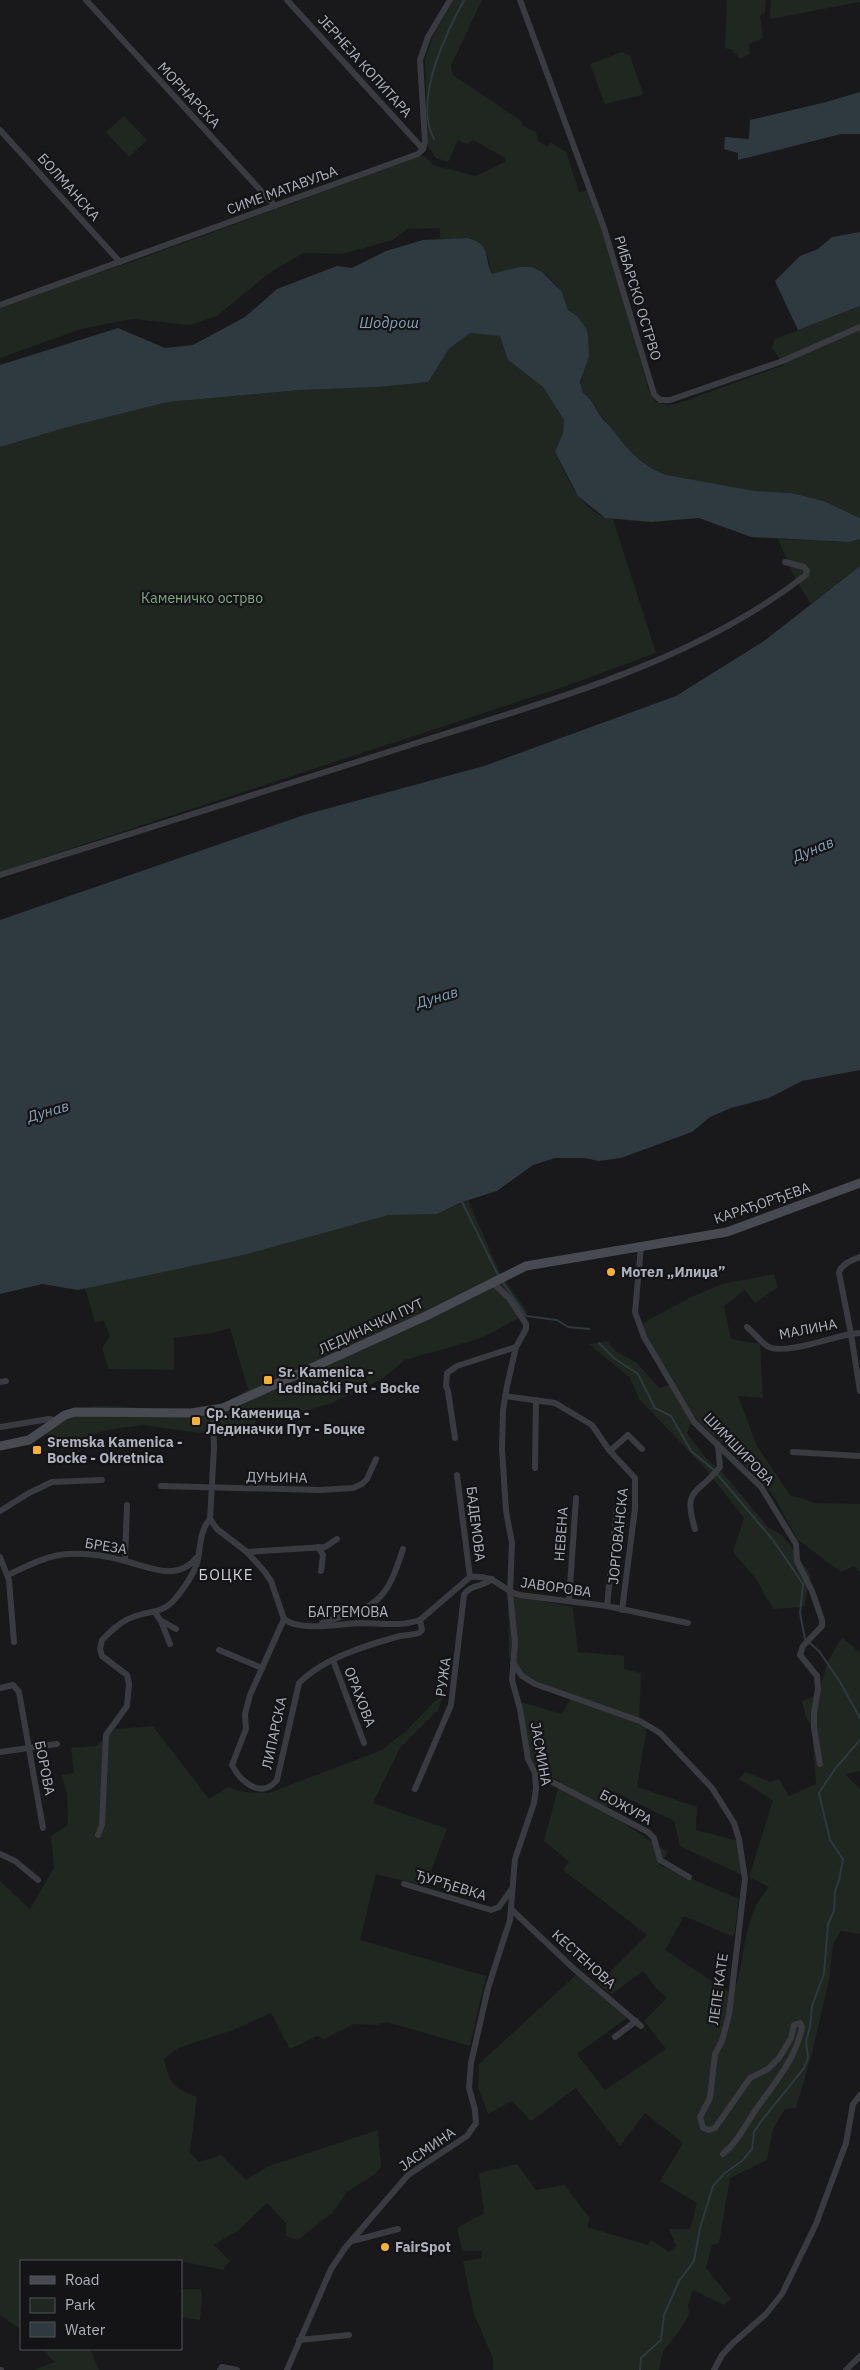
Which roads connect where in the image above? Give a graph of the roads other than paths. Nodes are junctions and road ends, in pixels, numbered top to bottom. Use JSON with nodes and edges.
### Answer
{"nodes":[{"id":1,"x":86,"y":0,"type":"edge"},
{"id":2,"x":287,"y":0,"type":"edge"},
{"id":3,"x":450,"y":0,"type":"edge"},
{"id":4,"x":520,"y":0,"type":"edge"},
{"id":5,"x":0,"y":130,"type":"edge"},
{"id":6,"x":424,"y":149,"type":"junction"},
{"id":7,"x":275,"y":206,"type":"junction"},
{"id":8,"x":120,"y":262,"type":"junction"},
{"id":9,"x":0,"y":305,"type":"edge"},
{"id":10,"x":860,"y":327,"type":"edge"},
{"id":11,"x":785,"y":562,"type":"dead end"},
{"id":12,"x":0,"y":875,"type":"edge"},
{"id":13,"x":860,"y":1183,"type":"edge"},
{"id":14,"x":641,"y":1247,"type":"junction"},
{"id":15,"x":860,"y":1257,"type":"edge"},
{"id":16,"x":494,"y":1281,"type":"junction"},
{"id":17,"x":747,"y":1327,"type":"dead end"},
{"id":18,"x":860,"y":1333,"type":"edge"},
{"id":19,"x":851,"y":1334,"type":"junction"},
{"id":20,"x":516,"y":1347,"type":"junction"},
{"id":21,"x":860,"y":1391,"type":"edge"},
{"id":22,"x":505,"y":1396,"type":"junction"},
{"id":23,"x":536,"y":1400,"type":"junction"},
{"id":24,"x":213,"y":1410,"type":"junction"},
{"id":25,"x":56,"y":1421,"type":"junction"},
{"id":26,"x":0,"y":1427,"type":"edge"},
{"id":27,"x":455,"y":1438,"type":"dead end"},
{"id":28,"x":718,"y":1445,"type":"junction"},
{"id":29,"x":0,"y":1446,"type":"edge"},
{"id":30,"x":642,"y":1449,"type":"dead end"},
{"id":31,"x":610,"y":1451,"type":"junction"},
{"id":32,"x":793,"y":1452,"type":"dead end"},
{"id":33,"x":860,"y":1456,"type":"edge"},
{"id":34,"x":376,"y":1459,"type":"dead end"},
{"id":35,"x":535,"y":1468,"type":"dead end"},
{"id":36,"x":457,"y":1475,"type":"dead end"},
{"id":37,"x":102,"y":1480,"type":"dead end"},
{"id":38,"x":161,"y":1486,"type":"dead end"},
{"id":39,"x":212,"y":1488,"type":"junction"},
{"id":40,"x":576,"y":1498,"type":"dead end"},
{"id":41,"x":127,"y":1505,"type":"dead end"},
{"id":42,"x":617,"y":1507,"type":"dead end"},
{"id":43,"x":0,"y":1511,"type":"edge"},
{"id":44,"x":210,"y":1519,"type":"junction"},
{"id":45,"x":695,"y":1529,"type":"dead end"},
{"id":46,"x":337,"y":1539,"type":"dead end"},
{"id":47,"x":318,"y":1547,"type":"junction"},
{"id":48,"x":403,"y":1549,"type":"dead end"},
{"id":49,"x":248,"y":1552,"type":"junction"},
{"id":50,"x":198,"y":1556,"type":"junction"},
{"id":51,"x":0,"y":1557,"type":"edge"},
{"id":52,"x":125,"y":1560,"type":"junction"},
{"id":53,"x":321,"y":1571,"type":"dead end"},
{"id":54,"x":8,"y":1575,"type":"junction"},
{"id":55,"x":470,"y":1577,"type":"junction"},
{"id":56,"x":492,"y":1579,"type":"junction"},
{"id":57,"x":510,"y":1592,"type":"junction"},
{"id":58,"x":570,"y":1601,"type":"junction"},
{"id":59,"x":606,"y":1606,"type":"junction"},
{"id":60,"x":622,"y":1610,"type":"junction"},
{"id":61,"x":155,"y":1612,"type":"junction"},
{"id":62,"x":160,"y":1620,"type":"junction"},
{"id":63,"x":284,"y":1620,"type":"junction"},
{"id":64,"x":420,"y":1620,"type":"junction"},
{"id":65,"x":688,"y":1623,"type":"dead end"},
{"id":66,"x":314,"y":1626,"type":"junction"},
{"id":67,"x":176,"y":1629,"type":"dead end"},
{"id":68,"x":14,"y":1642,"type":"dead end"},
{"id":69,"x":170,"y":1644,"type":"dead end"},
{"id":70,"x":219,"y":1650,"type":"dead end"},
{"id":71,"x":332,"y":1660,"type":"junction"},
{"id":72,"x":513,"y":1663,"type":"junction"},
{"id":73,"x":262,"y":1668,"type":"junction"},
{"id":74,"x":0,"y":1688,"type":"edge"},
{"id":75,"x":364,"y":1743,"type":"dead end"},
{"id":76,"x":57,"y":1744,"type":"dead end"},
{"id":77,"x":28,"y":1748,"type":"junction"},
{"id":78,"x":0,"y":1752,"type":"edge"},
{"id":79,"x":820,"y":1764,"type":"dead end"},
{"id":80,"x":534,"y":1773,"type":"junction"},
{"id":81,"x":416,"y":1789,"type":"dead end"},
{"id":82,"x":42,"y":1828,"type":"dead end"},
{"id":83,"x":98,"y":1835,"type":"dead end"},
{"id":84,"x":0,"y":1854,"type":"edge"},
{"id":85,"x":689,"y":1877,"type":"dead end"},
{"id":86,"x":38,"y":1880,"type":"dead end"},
{"id":87,"x":404,"y":1884,"type":"dead end"},
{"id":88,"x":511,"y":1890,"type":"junction"},
{"id":89,"x":512,"y":1910,"type":"junction"},
{"id":90,"x":615,"y":2038,"type":"dead end"},
{"id":91,"x":860,"y":2095,"type":"edge"},
{"id":92,"x":723,"y":2154,"type":"dead end"},
{"id":93,"x":398,"y":2229,"type":"dead end"},
{"id":94,"x":351,"y":2242,"type":"junction"},
{"id":95,"x":349,"y":2336,"type":"dead end"},
{"id":96,"x":299,"y":2340,"type":"junction"},
{"id":97,"x":860,"y":2356,"type":"edge"},
{"id":98,"x":220,"y":2370,"type":"edge"},
{"id":99,"x":237,"y":2370,"type":"edge"},
{"id":100,"x":287,"y":2370,"type":"edge"},
{"id":101,"x":714,"y":2370,"type":"edge"},
{"id":102,"x":846,"y":2370,"type":"edge"}],
"edges":[{"from":1,"to":7,"type":"street","name":"МОРНАРСКА"},
{"from":2,"to":6,"type":"street","name":"ЈЕРНЕЈА КОПИТАРА"},
{"from":3,"to":6,"type":"street"},
{"from":4,"to":10,"type":"street","name":"РИБАРСКО ОСТРВО"},
{"from":5,"to":8,"type":"street","name":"БОЛМАНСКА"},
{"from":6,"to":7,"type":"street","name":"СИМЕ МАТАВУЉА"},
{"from":7,"to":8,"type":"street","name":"СИМЕ МАТАВУЉА"},
{"from":8,"to":9,"type":"street","name":"СИМЕ МАТАВУЉА"},
{"from":11,"to":12,"type":"street"},
{"from":13,"to":14,"type":"main road","name":"КАРАЂОРЂЕВА"},
{"from":14,"to":16,"type":"main road","name":"ЛЕДИНАЧКИ ПУТ"},
{"from":14,"to":28,"type":"street","name":"ШИМШИРОВА"},
{"from":15,"to":19,"type":"street"},
{"from":16,"to":20,"type":"street","name":"ЈАСМИНА"},
{"from":16,"to":24,"type":"main road","name":"ЛЕДИНАЧКИ ПУТ"},
{"from":17,"to":19,"type":"street","name":"МАЛИНА"},
{"from":18,"to":19,"type":"street","name":"МАЛИНА"},
{"from":19,"to":21,"type":"street","name":"МАЛИНА"},
{"from":20,"to":22,"type":"street","name":"ЈАСМИНА"},
{"from":20,"to":27,"type":"street"},
{"from":22,"to":23,"type":"street","name":"ЈОРГОВАНСКА"},
{"from":22,"to":57,"type":"street","name":"ЈАСМИНА"},
{"from":23,"to":31,"type":"street","name":"ЈОРГОВАНСКА"},
{"from":23,"to":35,"type":"street"},
{"from":24,"to":25,"type":"main road","name":"ЛЕДИНАЧКИ ПУТ"},
{"from":24,"to":39,"type":"street"},
{"from":25,"to":26,"type":"street"},
{"from":25,"to":29,"type":"main road","name":"ЛЕДИНАЧКИ ПУТ"},
{"from":28,"to":45,"type":"street"},
{"from":28,"to":79,"type":"street","name":"ШИМШИРОВА"},
{"from":30,"to":31,"type":"street"},
{"from":31,"to":60,"type":"street","name":"ЈОРГОВАНСКА"},
{"from":32,"to":33,"type":"street"},
{"from":34,"to":39,"type":"street","name":"ДУЊИНА"},
{"from":36,"to":55,"type":"street","name":"БАДЕМОВА"},
{"from":37,"to":43,"type":"street"},
{"from":38,"to":39,"type":"street","name":"ДУЊИНА"},
{"from":39,"to":44,"type":"street"},
{"from":40,"to":58,"type":"street","name":"НЕВЕНА"},
{"from":41,"to":52,"type":"street"},
{"from":42,"to":59,"type":"street"},
{"from":44,"to":49,"type":"street"},
{"from":44,"to":50,"type":"street"},
{"from":46,"to":47,"type":"street"},
{"from":47,"to":49,"type":"street"},
{"from":47,"to":53,"type":"street"},
{"from":48,"to":66,"type":"street"},
{"from":49,"to":63,"type":"street"},
{"from":50,"to":52,"type":"street","name":"БРЕЗА"},
{"from":50,"to":61,"type":"street"},
{"from":51,"to":54,"type":"street"},
{"from":52,"to":54,"type":"street","name":"БРЕЗА"},
{"from":54,"to":68,"type":"street"},
{"from":55,"to":56,"type":"street"},
{"from":55,"to":64,"type":"street"},
{"from":56,"to":57,"type":"street"},
{"from":56,"to":81,"type":"street","name":"РУЖА"},
{"from":57,"to":58,"type":"street","name":"ЈАВОРОВА"},
{"from":57,"to":72,"type":"street","name":"ЈАСМИНА"},
{"from":58,"to":59,"type":"street","name":"ЈАВОРОВА"},
{"from":59,"to":60,"type":"street","name":"ЈАВОРОВА"},
{"from":60,"to":65,"type":"street","name":"ЈАВОРОВА"},
{"from":61,"to":62,"type":"street"},
{"from":61,"to":83,"type":"street"},
{"from":62,"to":67,"type":"street"},
{"from":62,"to":69,"type":"street"},
{"from":63,"to":66,"type":"street","name":"БАГРЕМОВА"},
{"from":63,"to":73,"type":"street","name":"ЛИПАРСКА"},
{"from":64,"to":66,"type":"street","name":"БАГРЕМОВА"},
{"from":64,"to":71,"type":"street","name":"ЛИПАРСКА"},
{"from":70,"to":73,"type":"street"},
{"from":71,"to":73,"type":"street","name":"ЛИПАРСКА"},
{"from":71,"to":75,"type":"street","name":"ОРАХОВА"},
{"from":72,"to":80,"type":"street","name":"ЈАСМИНА"},
{"from":72,"to":92,"type":"street","name":"ЛЕПЕ КАТЕ"},
{"from":74,"to":77,"type":"street","name":"БОРОВА"},
{"from":76,"to":77,"type":"street"},
{"from":77,"to":78,"type":"street"},
{"from":77,"to":82,"type":"street","name":"БОРОВА"},
{"from":80,"to":85,"type":"street","name":"БОЖУРА"},
{"from":80,"to":88,"type":"street","name":"ЈАСМИНА"},
{"from":84,"to":86,"type":"street"},
{"from":87,"to":88,"type":"street","name":"ЂУРЂЕВКА"},
{"from":88,"to":89,"type":"street","name":"ЈАСМИНА"},
{"from":89,"to":90,"type":"street","name":"КЕСТЕНОВА"},
{"from":89,"to":94,"type":"street","name":"ЈАСМИНА"},
{"from":91,"to":101,"type":"street"},
{"from":93,"to":94,"type":"street"},
{"from":94,"to":96,"type":"street","name":"ЈАСМИНА"},
{"from":95,"to":96,"type":"street"},
{"from":96,"to":100,"type":"street","name":"ЈАСМИНА"},
{"from":97,"to":102,"type":"street"},
{"from":98,"to":99,"type":"street"}]}
